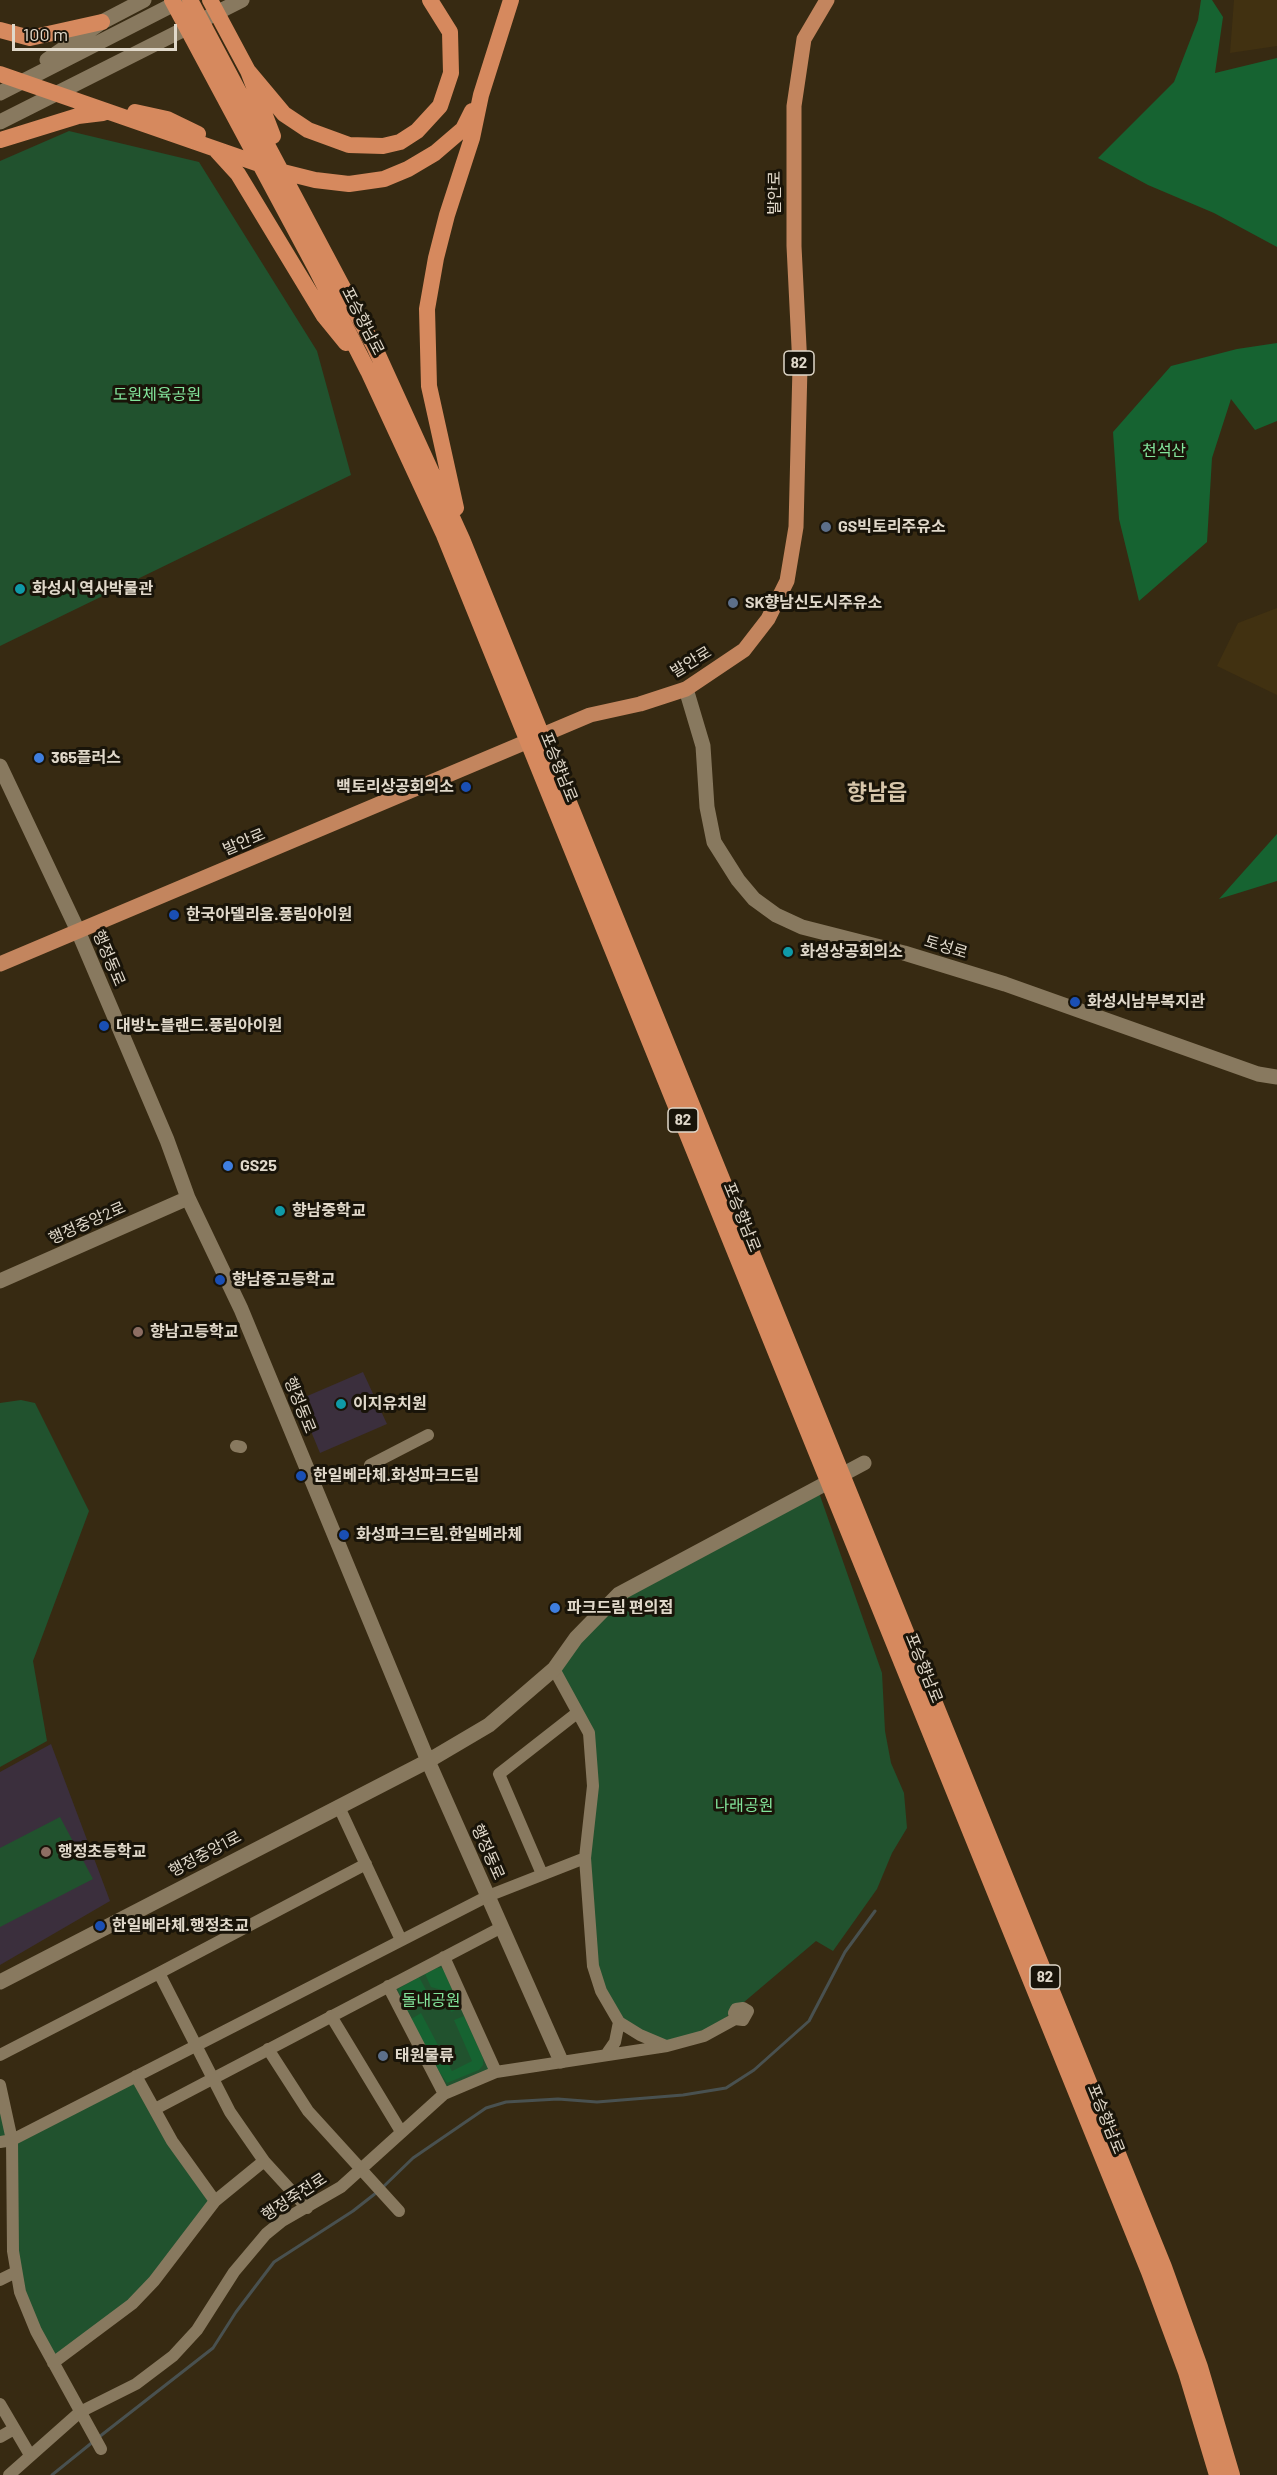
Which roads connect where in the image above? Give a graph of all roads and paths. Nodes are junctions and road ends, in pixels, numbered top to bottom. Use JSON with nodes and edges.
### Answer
{"nodes":[{"id":1,"x":144,"y":0,"type":"edge"},
{"id":2,"x":172,"y":0,"type":"edge"},
{"id":3,"x":182,"y":0,"type":"edge"},
{"id":4,"x":190,"y":0,"type":"edge"},
{"id":5,"x":210,"y":0,"type":"edge"},
{"id":6,"x":242,"y":0,"type":"edge"},
{"id":7,"x":430,"y":0,"type":"edge"},
{"id":8,"x":511,"y":0,"type":"edge"},
{"id":9,"x":827,"y":0,"type":"edge"},
{"id":10,"x":102,"y":22,"type":"junction"},
{"id":11,"x":0,"y":30,"type":"edge"},
{"id":12,"x":245,"y":67,"type":"junction"},
{"id":13,"x":0,"y":74,"type":"edge"},
{"id":14,"x":221,"y":75,"type":"junction"},
{"id":15,"x":1,"y":92,"type":"edge"},
{"id":16,"x":481,"y":94,"type":"junction"},
{"id":17,"x":0,"y":122,"type":"edge"},
{"id":18,"x":0,"y":140,"type":"edge"},
{"id":19,"x":300,"y":206,"type":"junction"},
{"id":20,"x":368,"y":371,"type":"junction"},
{"id":21,"x":462,"y":539,"type":"junction"},
{"id":22,"x":686,"y":689,"type":"junction"},
{"id":23,"x":524,"y":709,"type":"junction"},
{"id":24,"x":0,"y":766,"type":"edge"},
{"id":25,"x":78,"y":931,"type":"junction"},
{"id":26,"x":0,"y":964,"type":"edge"},
{"id":27,"x":1277,"y":1077,"type":"edge"},
{"id":28,"x":189,"y":1198,"type":"junction"},
{"id":29,"x":0,"y":1281,"type":"edge"},
{"id":30,"x":428,"y":1436,"type":"dead end"},
{"id":31,"x":864,"y":1463,"type":"dead end"},
{"id":32,"x":370,"y":1465,"type":"dead end"},
{"id":33,"x":840,"y":1487,"type":"junction"},
{"id":34,"x":554,"y":1669,"type":"junction"},
{"id":35,"x":577,"y":1713,"type":"junction"},
{"id":36,"x":428,"y":1761,"type":"junction"},
{"id":37,"x":339,"y":1807,"type":"junction"},
{"id":38,"x":585,"y":1858,"type":"junction"},
{"id":39,"x":366,"y":1864,"type":"junction"},
{"id":40,"x":542,"y":1874,"type":"junction"},
{"id":41,"x":488,"y":1896,"type":"junction"},
{"id":42,"x":502,"y":1927,"type":"junction"},
{"id":43,"x":401,"y":1940,"type":"junction"},
{"id":44,"x":444,"y":1957,"type":"junction"},
{"id":45,"x":159,"y":1973,"type":"junction"},
{"id":46,"x":0,"y":1982,"type":"edge"},
{"id":47,"x":388,"y":1986,"type":"junction"},
{"id":48,"x":331,"y":2016,"type":"junction"},
{"id":49,"x":735,"y":2019,"type":"dead end"},
{"id":50,"x":619,"y":2022,"type":"junction"},
{"id":51,"x":195,"y":2046,"type":"junction"},
{"id":52,"x":667,"y":2046,"type":"junction"},
{"id":53,"x":268,"y":2049,"type":"junction"},
{"id":54,"x":0,"y":2055,"type":"edge"},
{"id":55,"x":606,"y":2055,"type":"junction"},
{"id":56,"x":561,"y":2061,"type":"junction"},
{"id":57,"x":496,"y":2072,"type":"junction"},
{"id":58,"x":136,"y":2076,"type":"junction"},
{"id":59,"x":213,"y":2078,"type":"junction"},
{"id":60,"x":0,"y":2085,"type":"edge"},
{"id":61,"x":444,"y":2094,"type":"junction"},
{"id":62,"x":155,"y":2109,"type":"junction"},
{"id":63,"x":400,"y":2130,"type":"junction"},
{"id":64,"x":6,"y":2141,"type":"edge"},
{"id":65,"x":264,"y":2161,"type":"junction"},
{"id":66,"x":359,"y":2168,"type":"junction"},
{"id":67,"x":214,"y":2201,"type":"junction"},
{"id":68,"x":307,"y":2208,"type":"junction"},
{"id":69,"x":399,"y":2211,"type":"dead end"},
{"id":70,"x":16,"y":2272,"type":"junction"},
{"id":71,"x":0,"y":2280,"type":"edge"},
{"id":72,"x":53,"y":2363,"type":"junction"},
{"id":73,"x":0,"y":2404,"type":"edge"},
{"id":74,"x":80,"y":2412,"type":"junction"},
{"id":75,"x":14,"y":2429,"type":"junction"},
{"id":76,"x":0,"y":2437,"type":"edge"},
{"id":77,"x":100,"y":2447,"type":"dead end"},
{"id":78,"x":30,"y":2455,"type":"junction"},
{"id":79,"x":9,"y":2475,"type":"edge"},
{"id":80,"x":1217,"y":2475,"type":"edge"},
{"id":81,"x":1232,"y":2475,"type":"edge"}],
"edges":[{"from":1,"to":10,"type":"street"},
{"from":2,"to":14,"type":"highway","name":"포승향남로","number":"82"},
{"from":3,"to":15,"type":"street"},
{"from":4,"to":14,"type":"highway","name":"포승향남로","number":"82"},
{"from":5,"to":12,"type":"highway"},
{"from":6,"to":17,"type":"street"},
{"from":7,"to":12,"type":"highway"},
{"from":8,"to":16,"type":"highway"},
{"from":9,"to":22,"type":"main road","name":"발안로","number":"82"},
{"from":10,"to":11,"type":"highway"},
{"from":10,"to":15,"type":"street"},
{"from":12,"to":19,"type":"highway"},
{"from":13,"to":16,"type":"highway"},
{"from":14,"to":19,"type":"highway","name":"포승향남로","number":"82"},
{"from":14,"to":20,"type":"highway","name":"포승향남로","number":"82"},
{"from":16,"to":21,"type":"highway"},
{"from":18,"to":20,"type":"highway"},
{"from":19,"to":21,"type":"highway","name":"포승향남로","number":"82"},
{"from":20,"to":23,"type":"highway","name":"포승향남로","number":"82"},
{"from":21,"to":23,"type":"highway","name":"포승향남로","number":"82"},
{"from":22,"to":25,"type":"main road","name":"발안로","number":"82"},
{"from":22,"to":27,"type":"street","name":"토성로"},
{"from":23,"to":33,"type":"highway","name":"포승향남로","number":"82"},
{"from":24,"to":25,"type":"street","name":"행정동로"},
{"from":25,"to":26,"type":"main road","name":"발안로","number":"82"},
{"from":25,"to":28,"type":"street","name":"행정동로"},
{"from":28,"to":29,"type":"street","name":"행정중앙2로"},
{"from":28,"to":36,"type":"street","name":"행정동로"},
{"from":30,"to":32,"type":"street"},
{"from":31,"to":34,"type":"street","name":"행정중앙1로"},
{"from":33,"to":80,"type":"highway","name":"포승향남로","number":"82"},
{"from":33,"to":81,"type":"highway","name":"포승향남로","number":"82"},
{"from":34,"to":35,"type":"street"},
{"from":34,"to":36,"type":"street","name":"행정중앙1로"},
{"from":35,"to":38,"type":"street"},
{"from":35,"to":40,"type":"street"},
{"from":36,"to":37,"type":"street","name":"행정중앙1로"},
{"from":36,"to":41,"type":"street","name":"행정동로"},
{"from":37,"to":39,"type":"street"},
{"from":37,"to":46,"type":"street","name":"행정중앙1로"},
{"from":38,"to":40,"type":"street"},
{"from":38,"to":50,"type":"street"},
{"from":39,"to":43,"type":"street"},
{"from":39,"to":45,"type":"street"},
{"from":40,"to":41,"type":"street"},
{"from":41,"to":42,"type":"street","name":"행정동로"},
{"from":41,"to":43,"type":"street"},
{"from":42,"to":44,"type":"street"},
{"from":42,"to":56,"type":"street","name":"행정동로"},
{"from":43,"to":51,"type":"street"},
{"from":44,"to":47,"type":"street"},
{"from":44,"to":57,"type":"street"},
{"from":45,"to":51,"type":"street"},
{"from":45,"to":54,"type":"street"},
{"from":47,"to":48,"type":"street"},
{"from":47,"to":61,"type":"street"},
{"from":48,"to":53,"type":"street"},
{"from":48,"to":63,"type":"street"},
{"from":49,"to":52,"type":"street","name":"행정죽전로"},
{"from":50,"to":52,"type":"street"},
{"from":50,"to":55,"type":"street"},
{"from":51,"to":58,"type":"street"},
{"from":51,"to":59,"type":"street"},
{"from":52,"to":55,"type":"street","name":"행정죽전로"},
{"from":53,"to":59,"type":"street"},
{"from":53,"to":66,"type":"street"},
{"from":55,"to":56,"type":"street","name":"행정죽전로"},
{"from":56,"to":57,"type":"street","name":"행정죽전로"},
{"from":57,"to":61,"type":"street","name":"행정죽전로"},
{"from":58,"to":62,"type":"street"},
{"from":58,"to":64,"type":"street"},
{"from":59,"to":62,"type":"street"},
{"from":59,"to":65,"type":"street"},
{"from":60,"to":64,"type":"street"},
{"from":61,"to":63,"type":"street","name":"행정죽전로"},
{"from":62,"to":67,"type":"street"},
{"from":63,"to":66,"type":"street","name":"행정죽전로"},
{"from":64,"to":70,"type":"street"},
{"from":65,"to":67,"type":"street"},
{"from":65,"to":68,"type":"street"},
{"from":66,"to":68,"type":"street","name":"행정죽전로"},
{"from":66,"to":69,"type":"street"},
{"from":67,"to":72,"type":"street"},
{"from":68,"to":74,"type":"street","name":"행정죽전로"},
{"from":70,"to":71,"type":"street"},
{"from":70,"to":72,"type":"street"},
{"from":72,"to":74,"type":"street"},
{"from":73,"to":75,"type":"street"},
{"from":74,"to":77,"type":"street"},
{"from":74,"to":78,"type":"street","name":"행정죽전로"},
{"from":75,"to":76,"type":"street"},
{"from":75,"to":78,"type":"street"},
{"from":78,"to":79,"type":"street","name":"행정죽전로"}]}
